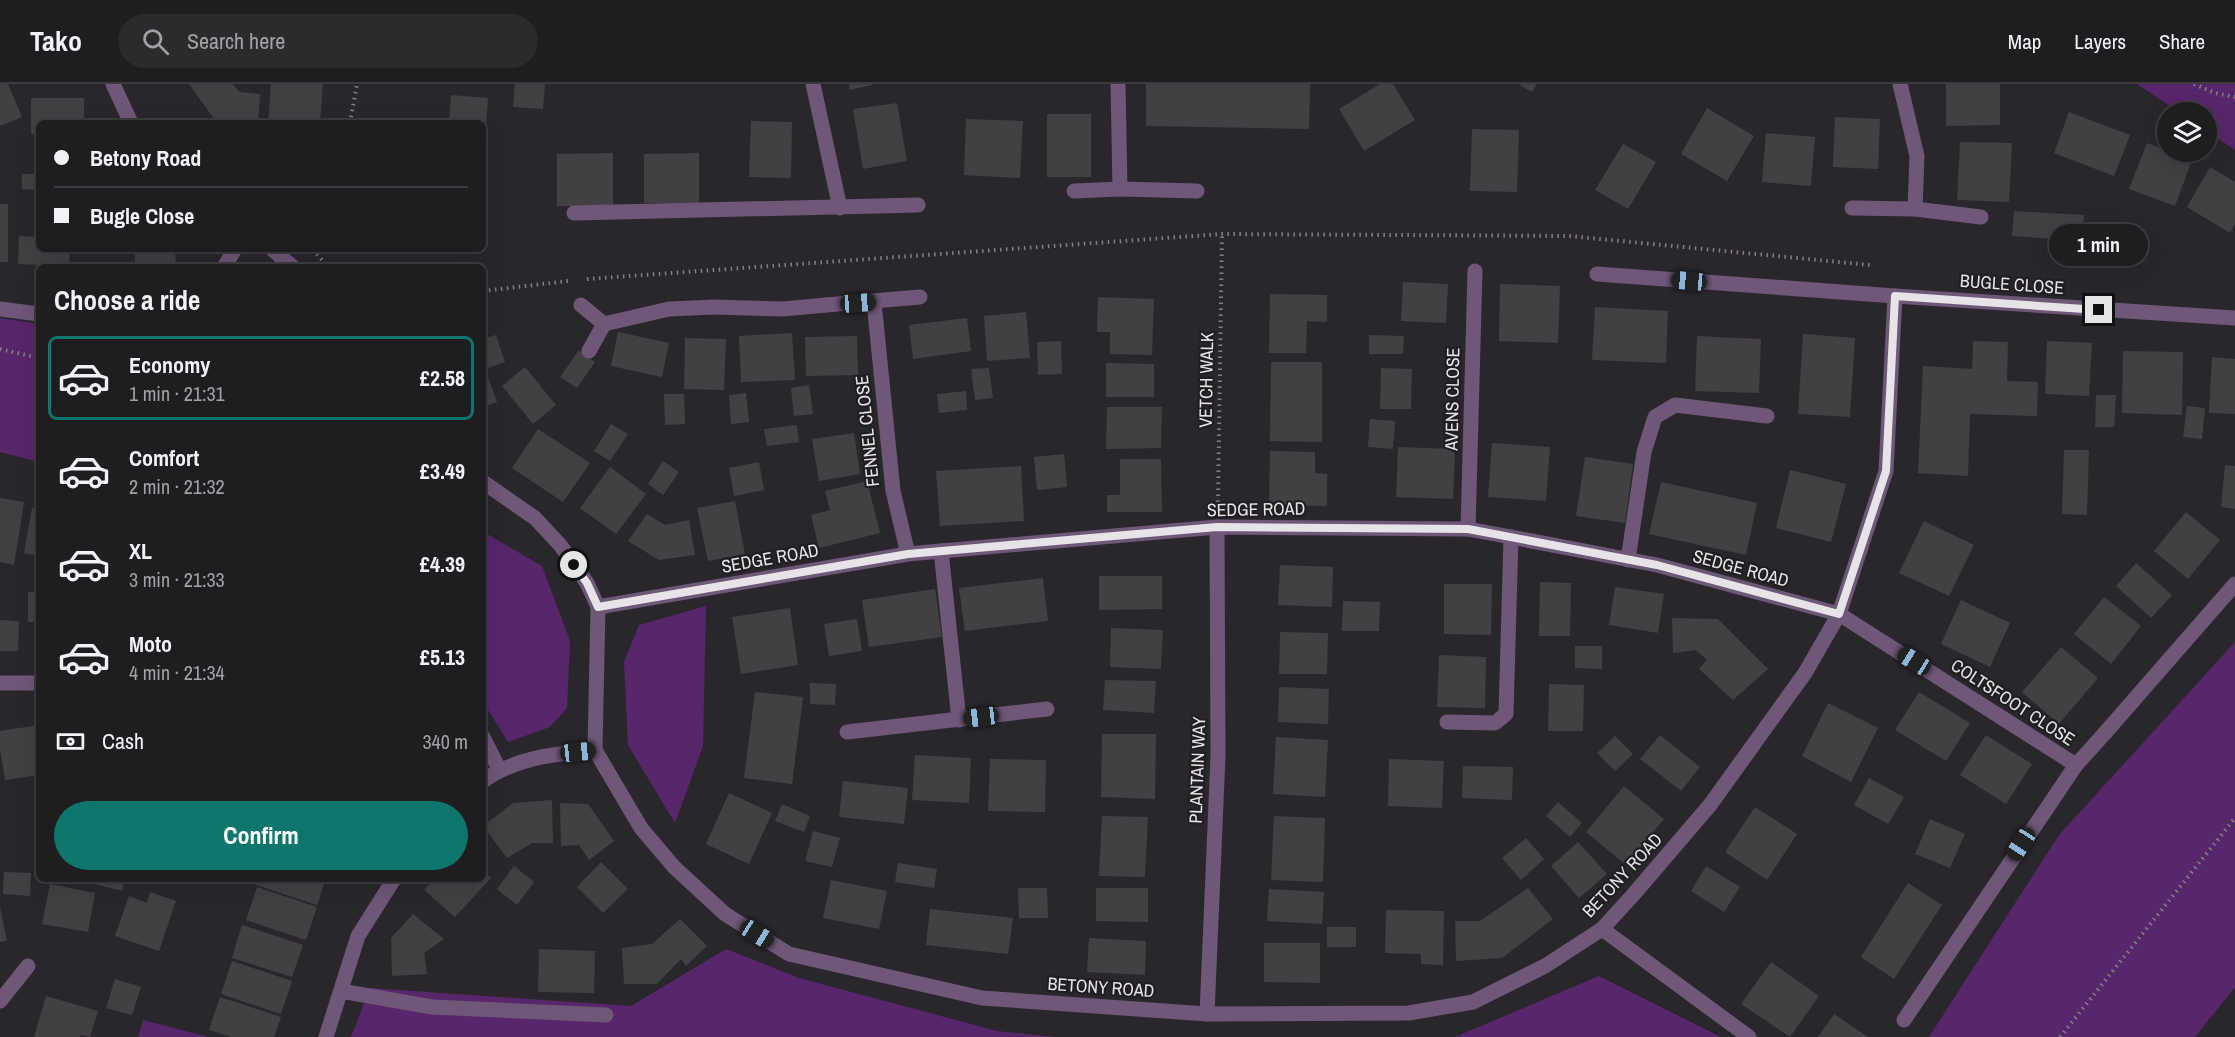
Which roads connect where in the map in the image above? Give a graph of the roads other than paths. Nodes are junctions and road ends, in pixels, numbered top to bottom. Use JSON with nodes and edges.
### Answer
{"nodes":[{"id":1,"x":113,"y":84,"type":"edge"},
{"id":2,"x":813,"y":84,"type":"edge"},
{"id":3,"x":1118,"y":84,"type":"edge"},
{"id":4,"x":1900,"y":84,"type":"edge"},
{"id":5,"x":130,"y":120,"type":"edge"},
{"id":6,"x":1119,"y":189,"type":"junction"},
{"id":7,"x":1074,"y":191,"type":"dead end"},
{"id":8,"x":1197,"y":191,"type":"dead end"},
{"id":9,"x":918,"y":205,"type":"dead end"},
{"id":10,"x":840,"y":208,"type":"junction"},
{"id":11,"x":1852,"y":208,"type":"dead end"},
{"id":12,"x":1915,"y":208,"type":"junction"},
{"id":13,"x":574,"y":213,"type":"dead end"},
{"id":14,"x":1981,"y":217,"type":"dead end"},
{"id":15,"x":276,"y":252,"type":"edge"},
{"id":16,"x":290,"y":264,"type":"edge"},
{"id":17,"x":1475,"y":271,"type":"dead end"},
{"id":18,"x":1597,"y":274,"type":"dead end"},
{"id":19,"x":1895,"y":296,"type":"junction"},
{"id":20,"x":920,"y":297,"type":"dead end"},
{"id":21,"x":874,"y":302,"type":"junction"},
{"id":22,"x":581,"y":304,"type":"dead end"},
{"id":23,"x":0,"y":309,"type":"edge"},
{"id":24,"x":36,"y":314,"type":"edge"},
{"id":25,"x":2235,"y":318,"type":"edge"},
{"id":26,"x":604,"y":324,"type":"junction"},
{"id":27,"x":589,"y":351,"type":"dead end"},
{"id":28,"x":1767,"y":416,"type":"dead end"},
{"id":29,"x":486,"y":484,"type":"edge"},
{"id":30,"x":1217,"y":527,"type":"junction"},
{"id":31,"x":1468,"y":529,"type":"junction"},
{"id":32,"x":1512,"y":537,"type":"junction"},
{"id":33,"x":941,"y":551,"type":"junction"},
{"id":34,"x":908,"y":554,"type":"junction"},
{"id":35,"x":1628,"y":560,"type":"junction"},
{"id":36,"x":2235,"y":584,"type":"edge"},
{"id":37,"x":598,"y":607,"type":"junction"},
{"id":38,"x":1839,"y":614,"type":"junction"},
{"id":39,"x":36,"y":683,"type":"edge"},
{"id":40,"x":0,"y":684,"type":"edge"},
{"id":41,"x":1047,"y":709,"type":"dead end"},
{"id":42,"x":959,"y":720,"type":"junction"},
{"id":43,"x":1447,"y":722,"type":"dead end"},
{"id":44,"x":847,"y":732,"type":"dead end"},
{"id":45,"x":486,"y":743,"type":"edge"},
{"id":46,"x":595,"y":750,"type":"junction"},
{"id":47,"x":2076,"y":765,"type":"junction"},
{"id":48,"x":499,"y":769,"type":"junction"},
{"id":49,"x":486,"y":779,"type":"edge"},
{"id":50,"x":392,"y":882,"type":"edge"},
{"id":51,"x":1602,"y":929,"type":"junction"},
{"id":52,"x":28,"y":966,"type":"dead end"},
{"id":53,"x":341,"y":990,"type":"junction"},
{"id":54,"x":1,"y":997,"type":"edge"},
{"id":55,"x":1207,"y":1014,"type":"junction"},
{"id":56,"x":606,"y":1015,"type":"dead end"},
{"id":57,"x":1904,"y":1020,"type":"dead end"},
{"id":58,"x":326,"y":1037,"type":"edge"},
{"id":59,"x":1749,"y":1037,"type":"edge"}],
"edges":[{"from":1,"to":5,"type":"street"},
{"from":2,"to":10,"type":"street"},
{"from":3,"to":6,"type":"street"},
{"from":4,"to":12,"type":"street"},
{"from":6,"to":7,"type":"street"},
{"from":6,"to":8,"type":"street"},
{"from":9,"to":10,"type":"street"},
{"from":10,"to":13,"type":"street"},
{"from":11,"to":12,"type":"street"},
{"from":12,"to":14,"type":"street"},
{"from":15,"to":16,"type":"street"},
{"from":17,"to":31,"type":"street","name":"AVENS CLOSE"},
{"from":18,"to":19,"type":"street","name":"BUGLE CLOSE"},
{"from":19,"to":25,"type":"street","name":"BUGLE CLOSE"},
{"from":19,"to":38,"type":"street"},
{"from":20,"to":21,"type":"street"},
{"from":21,"to":26,"type":"street"},
{"from":21,"to":34,"type":"street","name":"FENNEL CLOSE"},
{"from":22,"to":26,"type":"street"},
{"from":23,"to":24,"type":"street"},
{"from":26,"to":27,"type":"street"},
{"from":28,"to":35,"type":"street"},
{"from":29,"to":37,"type":"street"},
{"from":30,"to":31,"type":"street","name":"SEDGE ROAD"},
{"from":30,"to":33,"type":"street","name":"SEDGE ROAD"},
{"from":30,"to":55,"type":"street","name":"PLANTAIN WAY"},
{"from":31,"to":32,"type":"street","name":"SEDGE ROAD"},
{"from":32,"to":35,"type":"street","name":"SEDGE ROAD"},
{"from":32,"to":43,"type":"street"},
{"from":33,"to":34,"type":"street","name":"SEDGE ROAD"},
{"from":33,"to":42,"type":"street"},
{"from":34,"to":37,"type":"street","name":"SEDGE ROAD"},
{"from":35,"to":38,"type":"street","name":"SEDGE ROAD"},
{"from":36,"to":47,"type":"street","name":"COLTSFOOT CLOSE"},
{"from":37,"to":46,"type":"street"},
{"from":38,"to":47,"type":"street","name":"COLTSFOOT CLOSE"},
{"from":38,"to":51,"type":"street","name":"BETONY ROAD"},
{"from":39,"to":40,"type":"street"},
{"from":41,"to":42,"type":"street"},
{"from":42,"to":44,"type":"street"},
{"from":45,"to":48,"type":"street"},
{"from":46,"to":48,"type":"street"},
{"from":46,"to":55,"type":"street","name":"BETONY ROAD"},
{"from":47,"to":57,"type":"street","name":"COLTSFOOT CLOSE"},
{"from":48,"to":49,"type":"street"},
{"from":50,"to":53,"type":"street"},
{"from":51,"to":55,"type":"street","name":"BETONY ROAD"},
{"from":51,"to":59,"type":"street"},
{"from":52,"to":54,"type":"street"},
{"from":53,"to":56,"type":"street"},
{"from":53,"to":58,"type":"street"}]}
